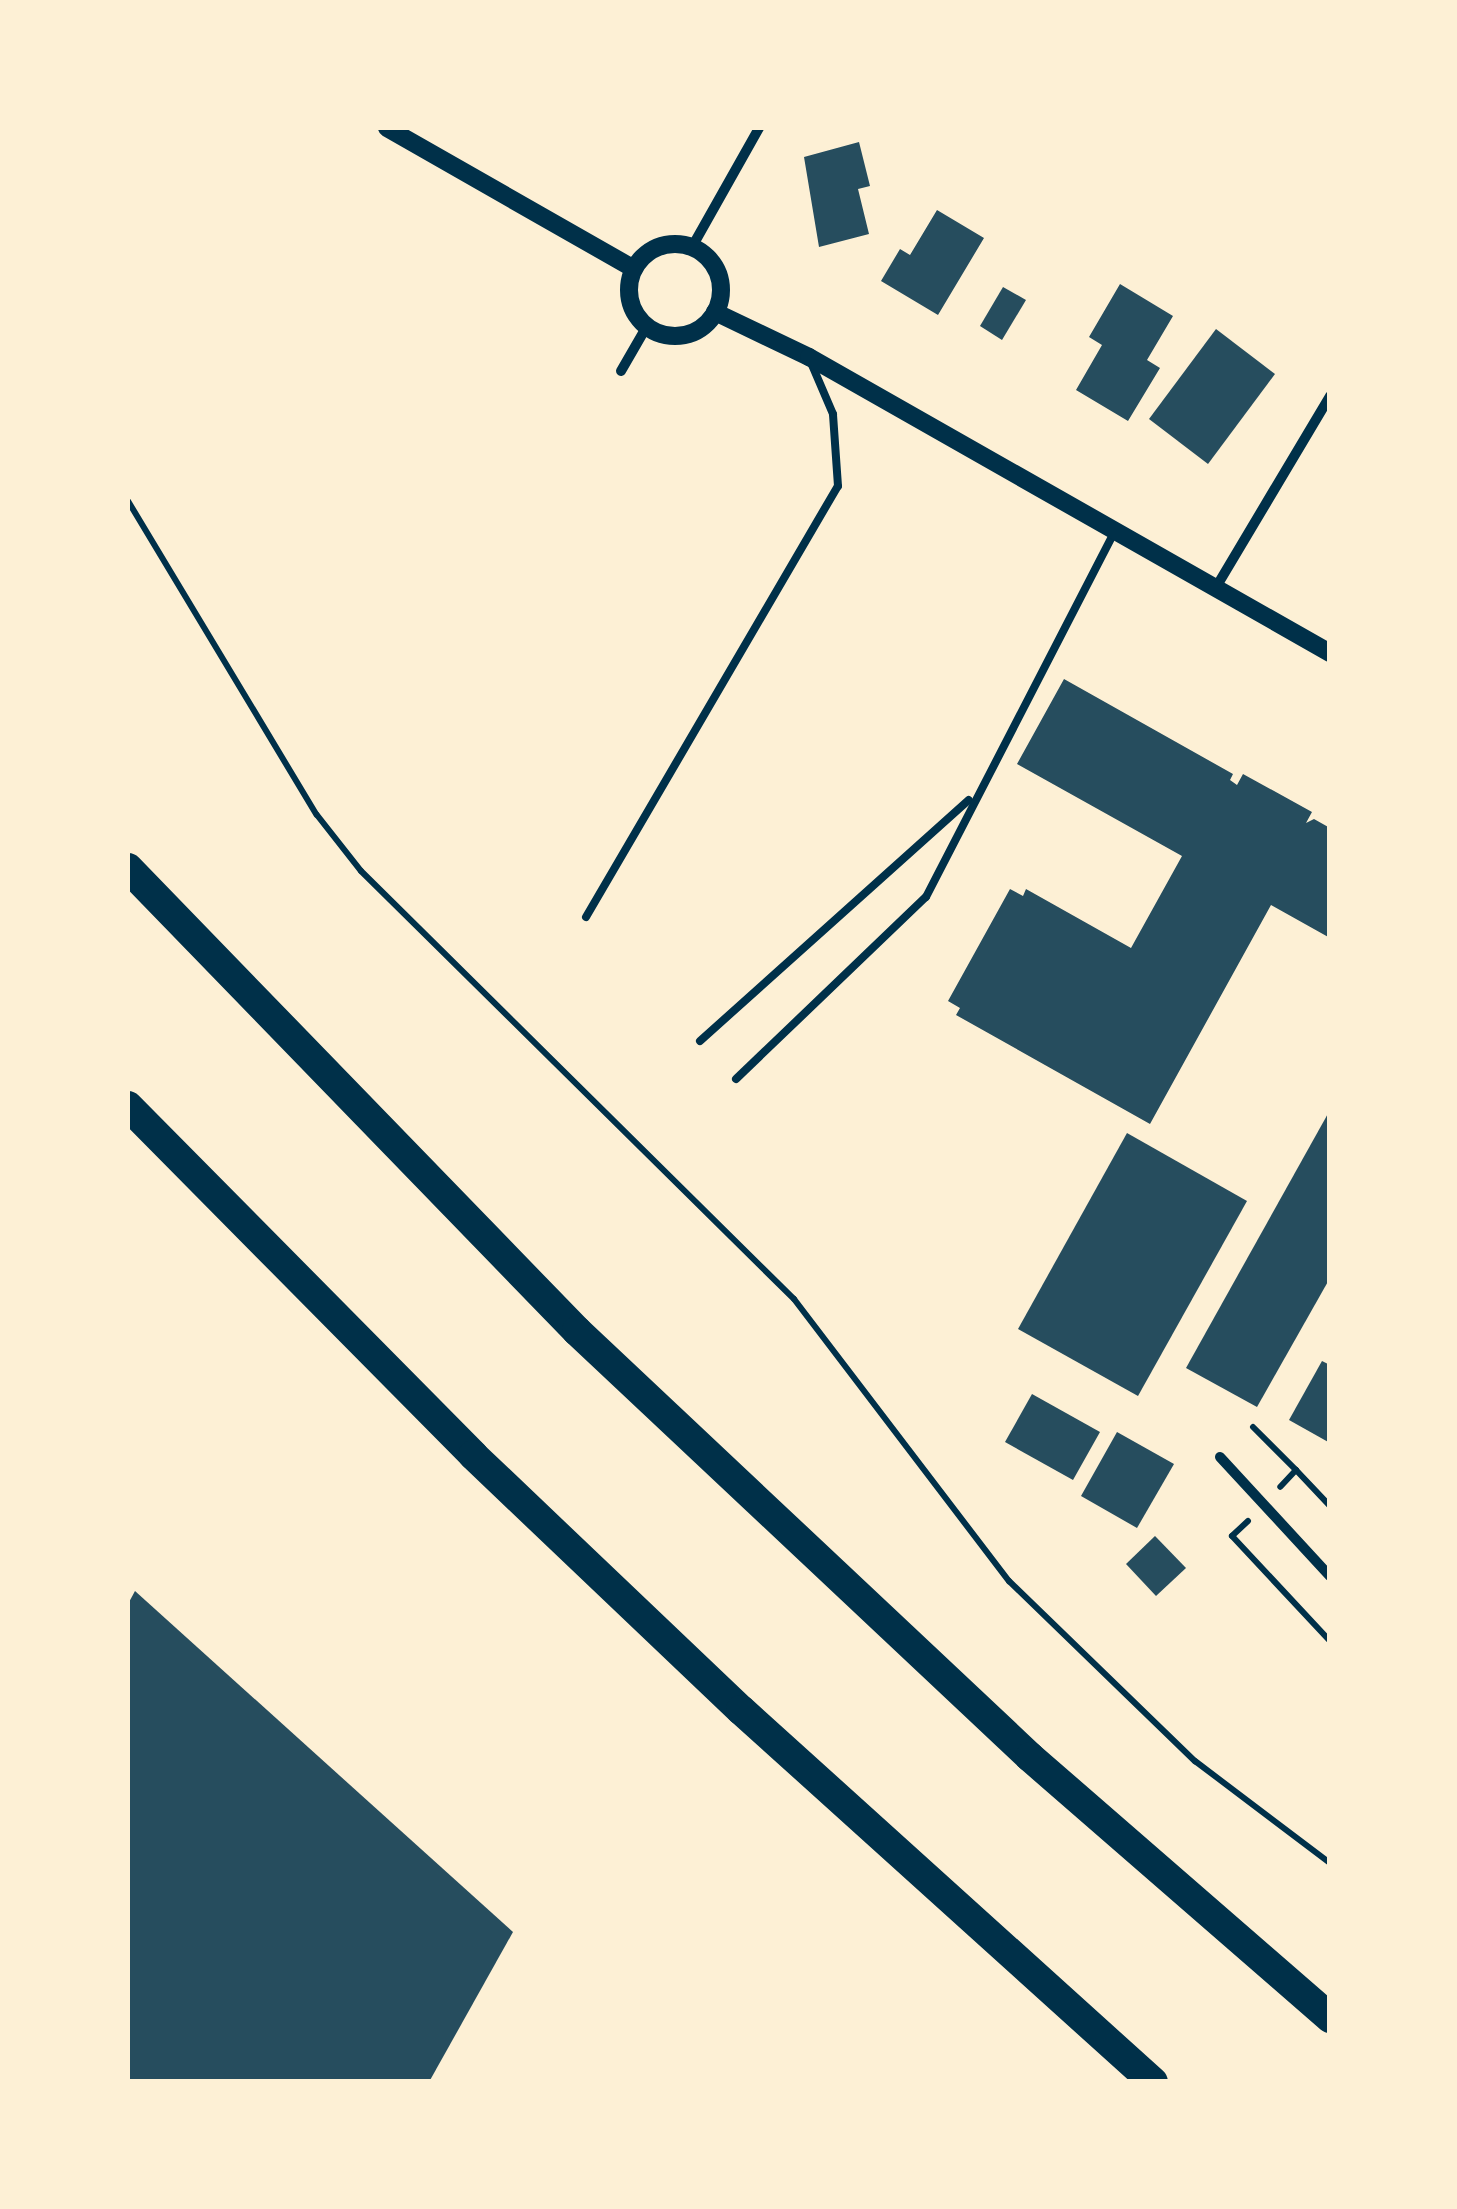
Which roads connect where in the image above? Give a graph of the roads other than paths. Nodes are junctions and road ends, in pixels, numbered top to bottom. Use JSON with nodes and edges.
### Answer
{"nodes":[{"id":1,"x":388,"y":128,"type":"edge"},
{"id":2,"x":760,"y":128,"type":"edge"},
{"id":3,"x":692,"y":247,"type":"junction"},
{"id":4,"x":634,"y":269,"type":"junction"},
{"id":5,"x":715,"y":312,"type":"junction"},
{"id":6,"x":646,"y":326,"type":"junction"},
{"id":7,"x":809,"y":357,"type":"junction"},
{"id":8,"x":621,"y":371,"type":"dead end"},
{"id":9,"x":1330,"y":396,"type":"edge"},
{"id":10,"x":1114,"y":533,"type":"junction"},
{"id":11,"x":1214,"y":591,"type":"junction"},
{"id":12,"x":1330,"y":653,"type":"edge"},
{"id":13,"x":973,"y":797,"type":"junction"},
{"id":14,"x":128,"y":868,"type":"edge"},
{"id":15,"x":586,"y":917,"type":"dead end"},
{"id":16,"x":700,"y":1041,"type":"dead end"},
{"id":17,"x":736,"y":1080,"type":"dead end"},
{"id":18,"x":128,"y":1106,"type":"edge"},
{"id":19,"x":1220,"y":1457,"type":"dead end"},
{"id":20,"x":1328,"y":1571,"type":"edge"},
{"id":21,"x":1330,"y":2018,"type":"edge"},
{"id":22,"x":1153,"y":2082,"type":"edge"}],
"edges":[{"from":1,"to":4,"type":"street"},
{"from":2,"to":3,"type":"street"},
{"from":3,"to":4,"type":"street"},
{"from":3,"to":5,"type":"street"},
{"from":4,"to":6,"type":"street"},
{"from":5,"to":6,"type":"street"},
{"from":5,"to":7,"type":"street"},
{"from":6,"to":8,"type":"street"},
{"from":7,"to":10,"type":"street"},
{"from":7,"to":15,"type":"lane"},
{"from":9,"to":11,"type":"street"},
{"from":10,"to":11,"type":"street"},
{"from":10,"to":13,"type":"lane"},
{"from":11,"to":12,"type":"street"},
{"from":13,"to":16,"type":"lane"},
{"from":13,"to":17,"type":"lane"},
{"from":14,"to":21,"type":"highway"},
{"from":18,"to":22,"type":"highway"},
{"from":19,"to":20,"type":"street"}]}
